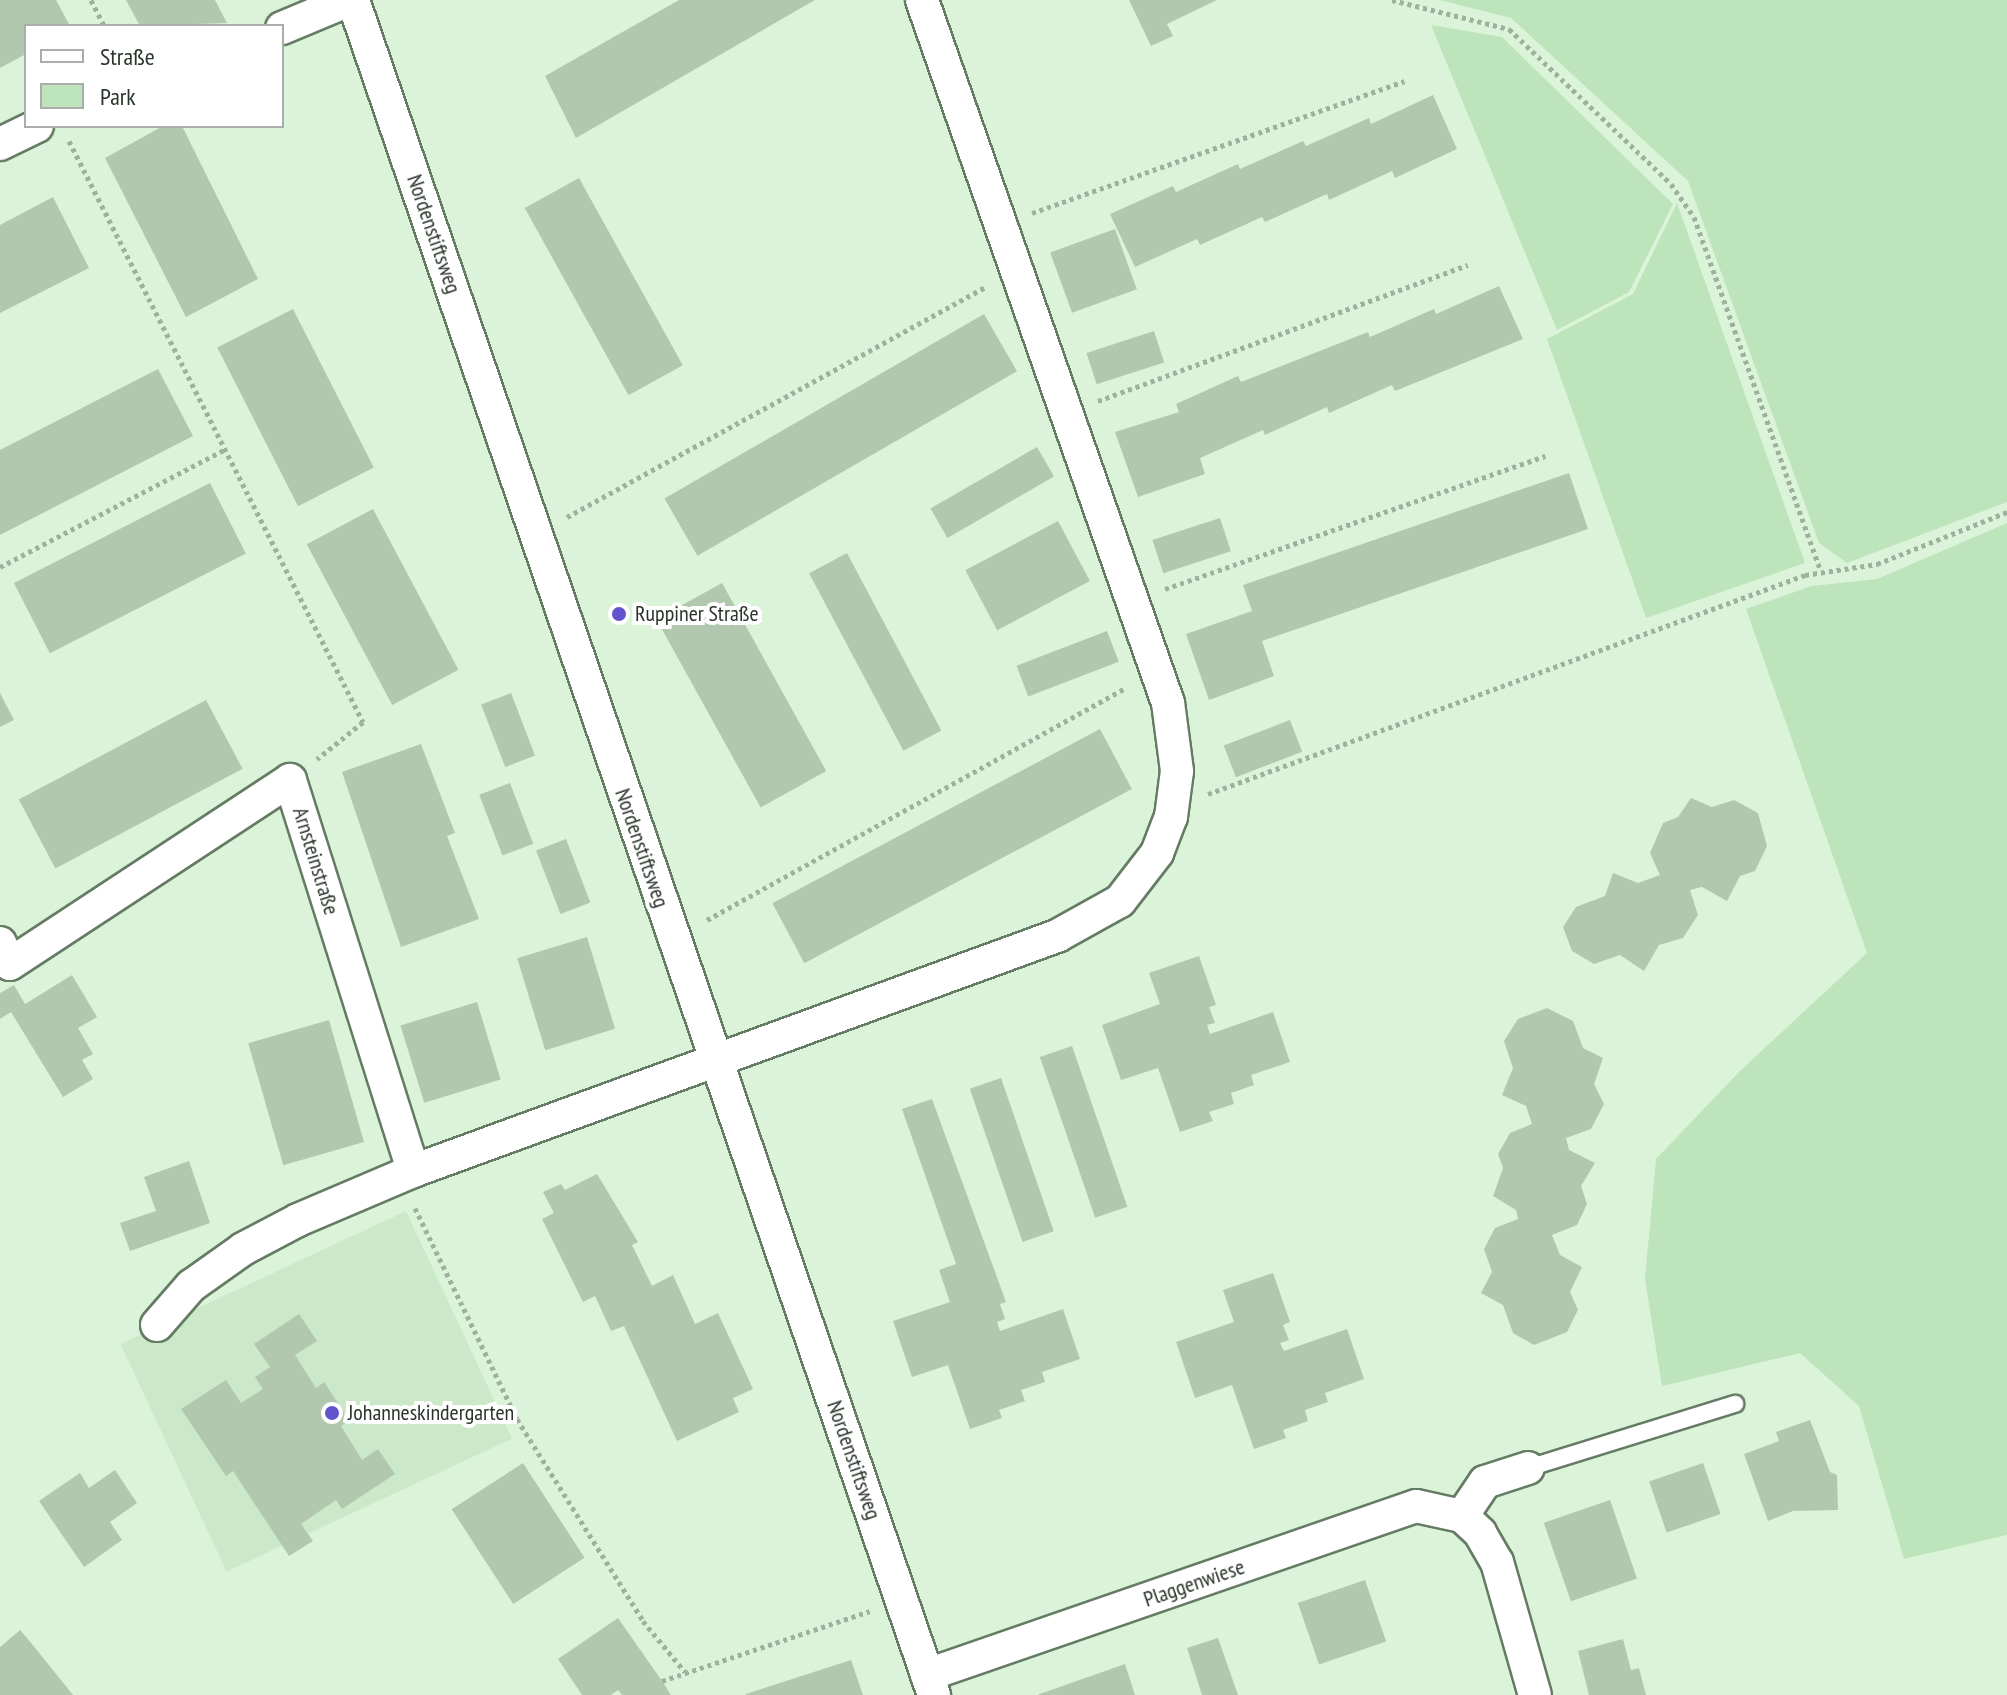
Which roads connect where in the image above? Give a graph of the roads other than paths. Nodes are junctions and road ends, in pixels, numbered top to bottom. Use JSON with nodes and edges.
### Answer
{"nodes":[{"id":1,"x":351,"y":0,"type":"edge"},
{"id":2,"x":922,"y":0,"type":"edge"},
{"id":3,"x":284,"y":27,"type":"edge"},
{"id":4,"x":33,"y":128,"type":"edge"},
{"id":5,"x":0,"y":144,"type":"edge"},
{"id":6,"x":5,"y":954,"type":"edge"},
{"id":7,"x":718,"y":1062,"type":"junction"},
{"id":8,"x":407,"y":1173,"type":"junction"},
{"id":9,"x":157,"y":1325,"type":"dead end"},
{"id":10,"x":1735,"y":1404,"type":"dead end"},
{"id":11,"x":1528,"y":1468,"type":"joint"},
{"id":12,"x":1462,"y":1516,"type":"junction"},
{"id":13,"x":930,"y":1685,"type":"edge"},
{"id":14,"x":1535,"y":1695,"type":"edge"}],
"edges":[{"from":1,"to":3,"type":"street"},
{"from":1,"to":7,"type":"street","name":"Nordenstiftsweg"},
{"from":2,"to":7,"type":"street"},
{"from":4,"to":5,"type":"street"},
{"from":6,"to":8,"type":"street","name":"Arnsteinstraße"},
{"from":7,"to":8,"type":"street"},
{"from":7,"to":13,"type":"street","name":"Nordenstiftsweg"},
{"from":8,"to":9,"type":"street"},
{"from":10,"to":11,"type":"lane"},
{"from":11,"to":12,"type":"street"},
{"from":12,"to":13,"type":"street","name":"Plaggenwiese"},
{"from":12,"to":14,"type":"street"}]}
